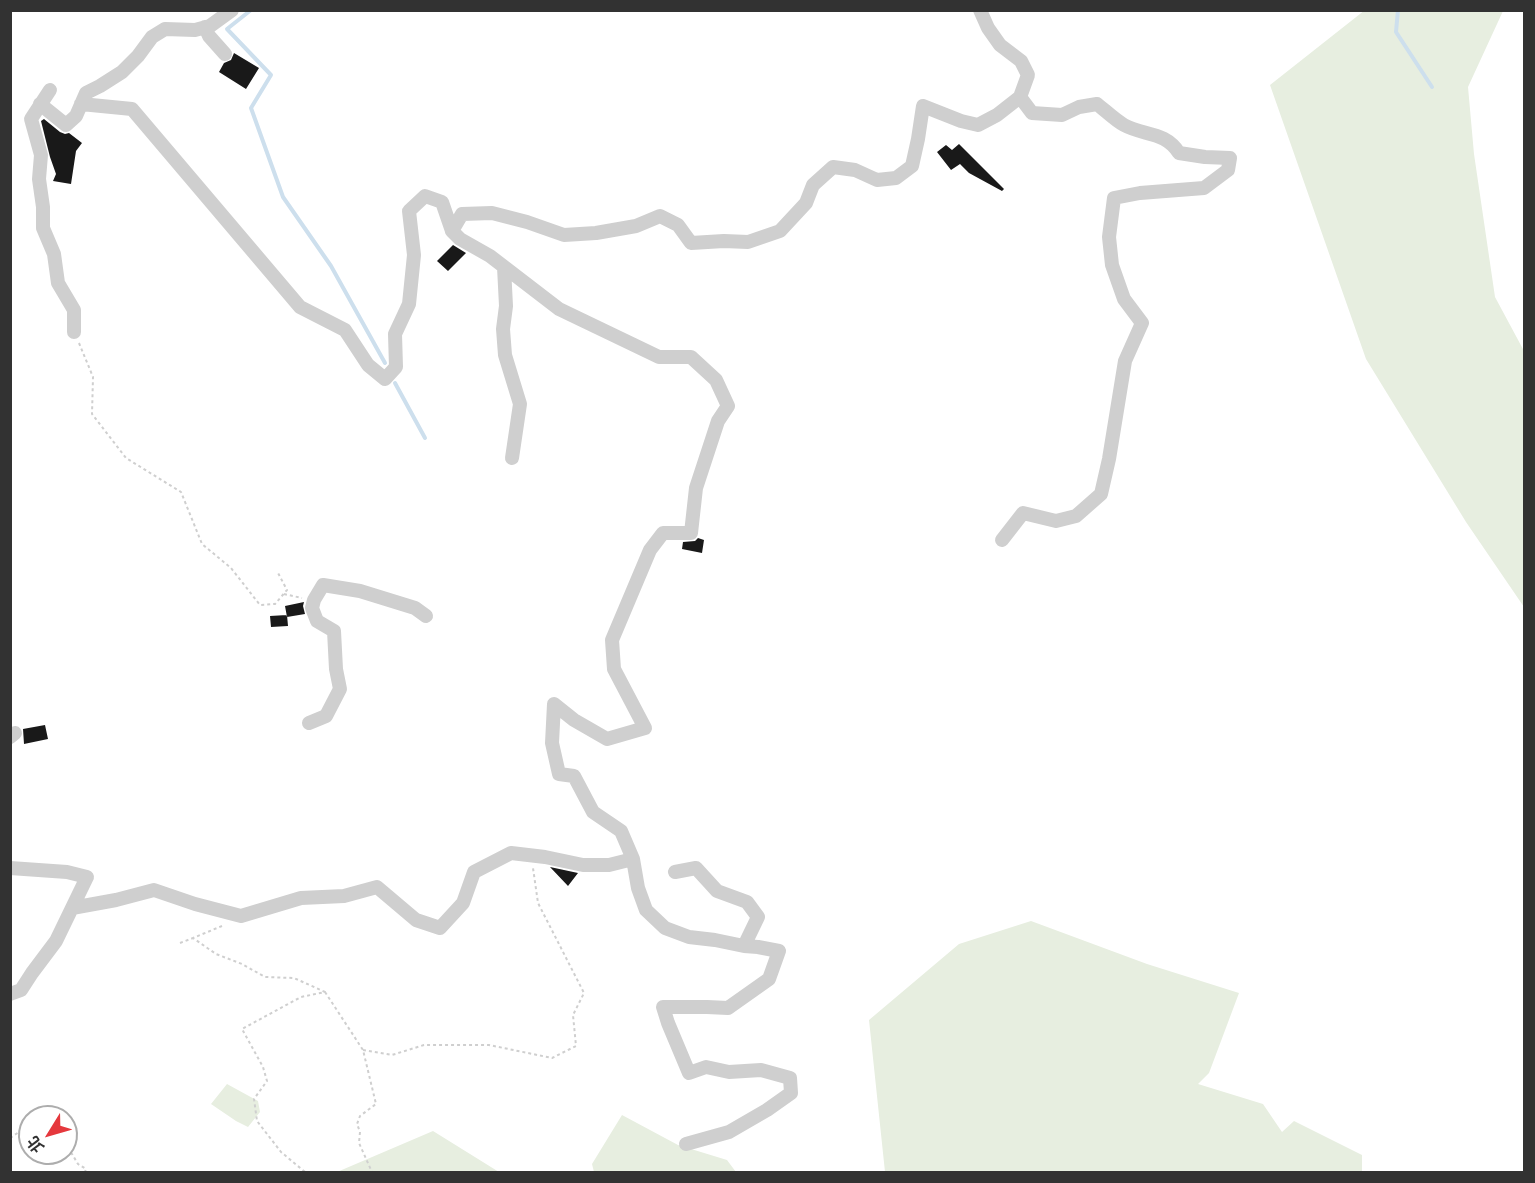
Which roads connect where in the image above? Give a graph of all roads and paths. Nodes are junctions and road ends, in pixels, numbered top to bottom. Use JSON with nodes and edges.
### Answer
{"nodes":[{"id":1,"x":232,"y":10,"type":"edge"},
{"id":2,"x":980,"y":10,"type":"edge"},
{"id":3,"x":205,"y":27,"type":"junction"},
{"id":4,"x":225,"y":54,"type":"dead end"},
{"id":5,"x":50,"y":90,"type":"dead end"},
{"id":6,"x":1020,"y":97,"type":"junction"},
{"id":7,"x":40,"y":104,"type":"junction"},
{"id":8,"x":81,"y":104,"type":"junction"},
{"id":9,"x":452,"y":231,"type":"junction"},
{"id":10,"x":504,"y":267,"type":"junction"},
{"id":11,"x":74,"y":332,"type":"joint"},
{"id":12,"x":512,"y":458,"type":"dead end"},
{"id":13,"x":1002,"y":540,"type":"dead end"},
{"id":14,"x":277,"y":570,"type":"dead end"},
{"id":15,"x":284,"y":594,"type":"junction"},
{"id":16,"x":314,"y":600,"type":"junction"},
{"id":17,"x":426,"y":616,"type":"dead end"},
{"id":18,"x":309,"y":723,"type":"dead end"},
{"id":19,"x":531,"y":856,"type":"junction"},
{"id":20,"x":633,"y":859,"type":"junction"},
{"id":21,"x":10,"y":868,"type":"edge"},
{"id":22,"x":675,"y":872,"type":"dead end"},
{"id":23,"x":72,"y":908,"type":"junction"},
{"id":24,"x":241,"y":916,"type":"junction"},
{"id":25,"x":193,"y":938,"type":"junction"},
{"id":26,"x":180,"y":943,"type":"dead end"},
{"id":27,"x":744,"y":946,"type":"junction"},
{"id":28,"x":325,"y":992,"type":"junction"},
{"id":29,"x":10,"y":994,"type":"edge"},
{"id":30,"x":363,"y":1050,"type":"junction"},
{"id":31,"x":686,"y":1144,"type":"dead end"},
{"id":32,"x":306,"y":1173,"type":"edge"},
{"id":33,"x":372,"y":1173,"type":"edge"}],
"edges":[{"from":1,"to":3,"type":"street"},
{"from":2,"to":6,"type":"street"},
{"from":3,"to":4,"type":"street"},
{"from":3,"to":8,"type":"street"},
{"from":5,"to":7,"type":"street"},
{"from":6,"to":9,"type":"street"},
{"from":6,"to":13,"type":"street"},
{"from":7,"to":8,"type":"street"},
{"from":7,"to":11,"type":"street"},
{"from":8,"to":9,"type":"street"},
{"from":9,"to":10,"type":"street"},
{"from":10,"to":12,"type":"street"},
{"from":10,"to":20,"type":"street"},
{"from":11,"to":15,"type":"path"},
{"from":14,"to":15,"type":"path"},
{"from":15,"to":16,"type":"path"},
{"from":16,"to":17,"type":"street"},
{"from":16,"to":18,"type":"street"},
{"from":19,"to":20,"type":"street"},
{"from":19,"to":24,"type":"street"},
{"from":19,"to":30,"type":"path"},
{"from":20,"to":27,"type":"street"},
{"from":21,"to":23,"type":"street"},
{"from":22,"to":27,"type":"street"},
{"from":23,"to":24,"type":"street"},
{"from":23,"to":29,"type":"street"},
{"from":24,"to":25,"type":"path"},
{"from":25,"to":26,"type":"path"},
{"from":25,"to":28,"type":"path"},
{"from":27,"to":31,"type":"street"},
{"from":28,"to":30,"type":"path"},
{"from":28,"to":32,"type":"path"},
{"from":30,"to":33,"type":"path"}]}
